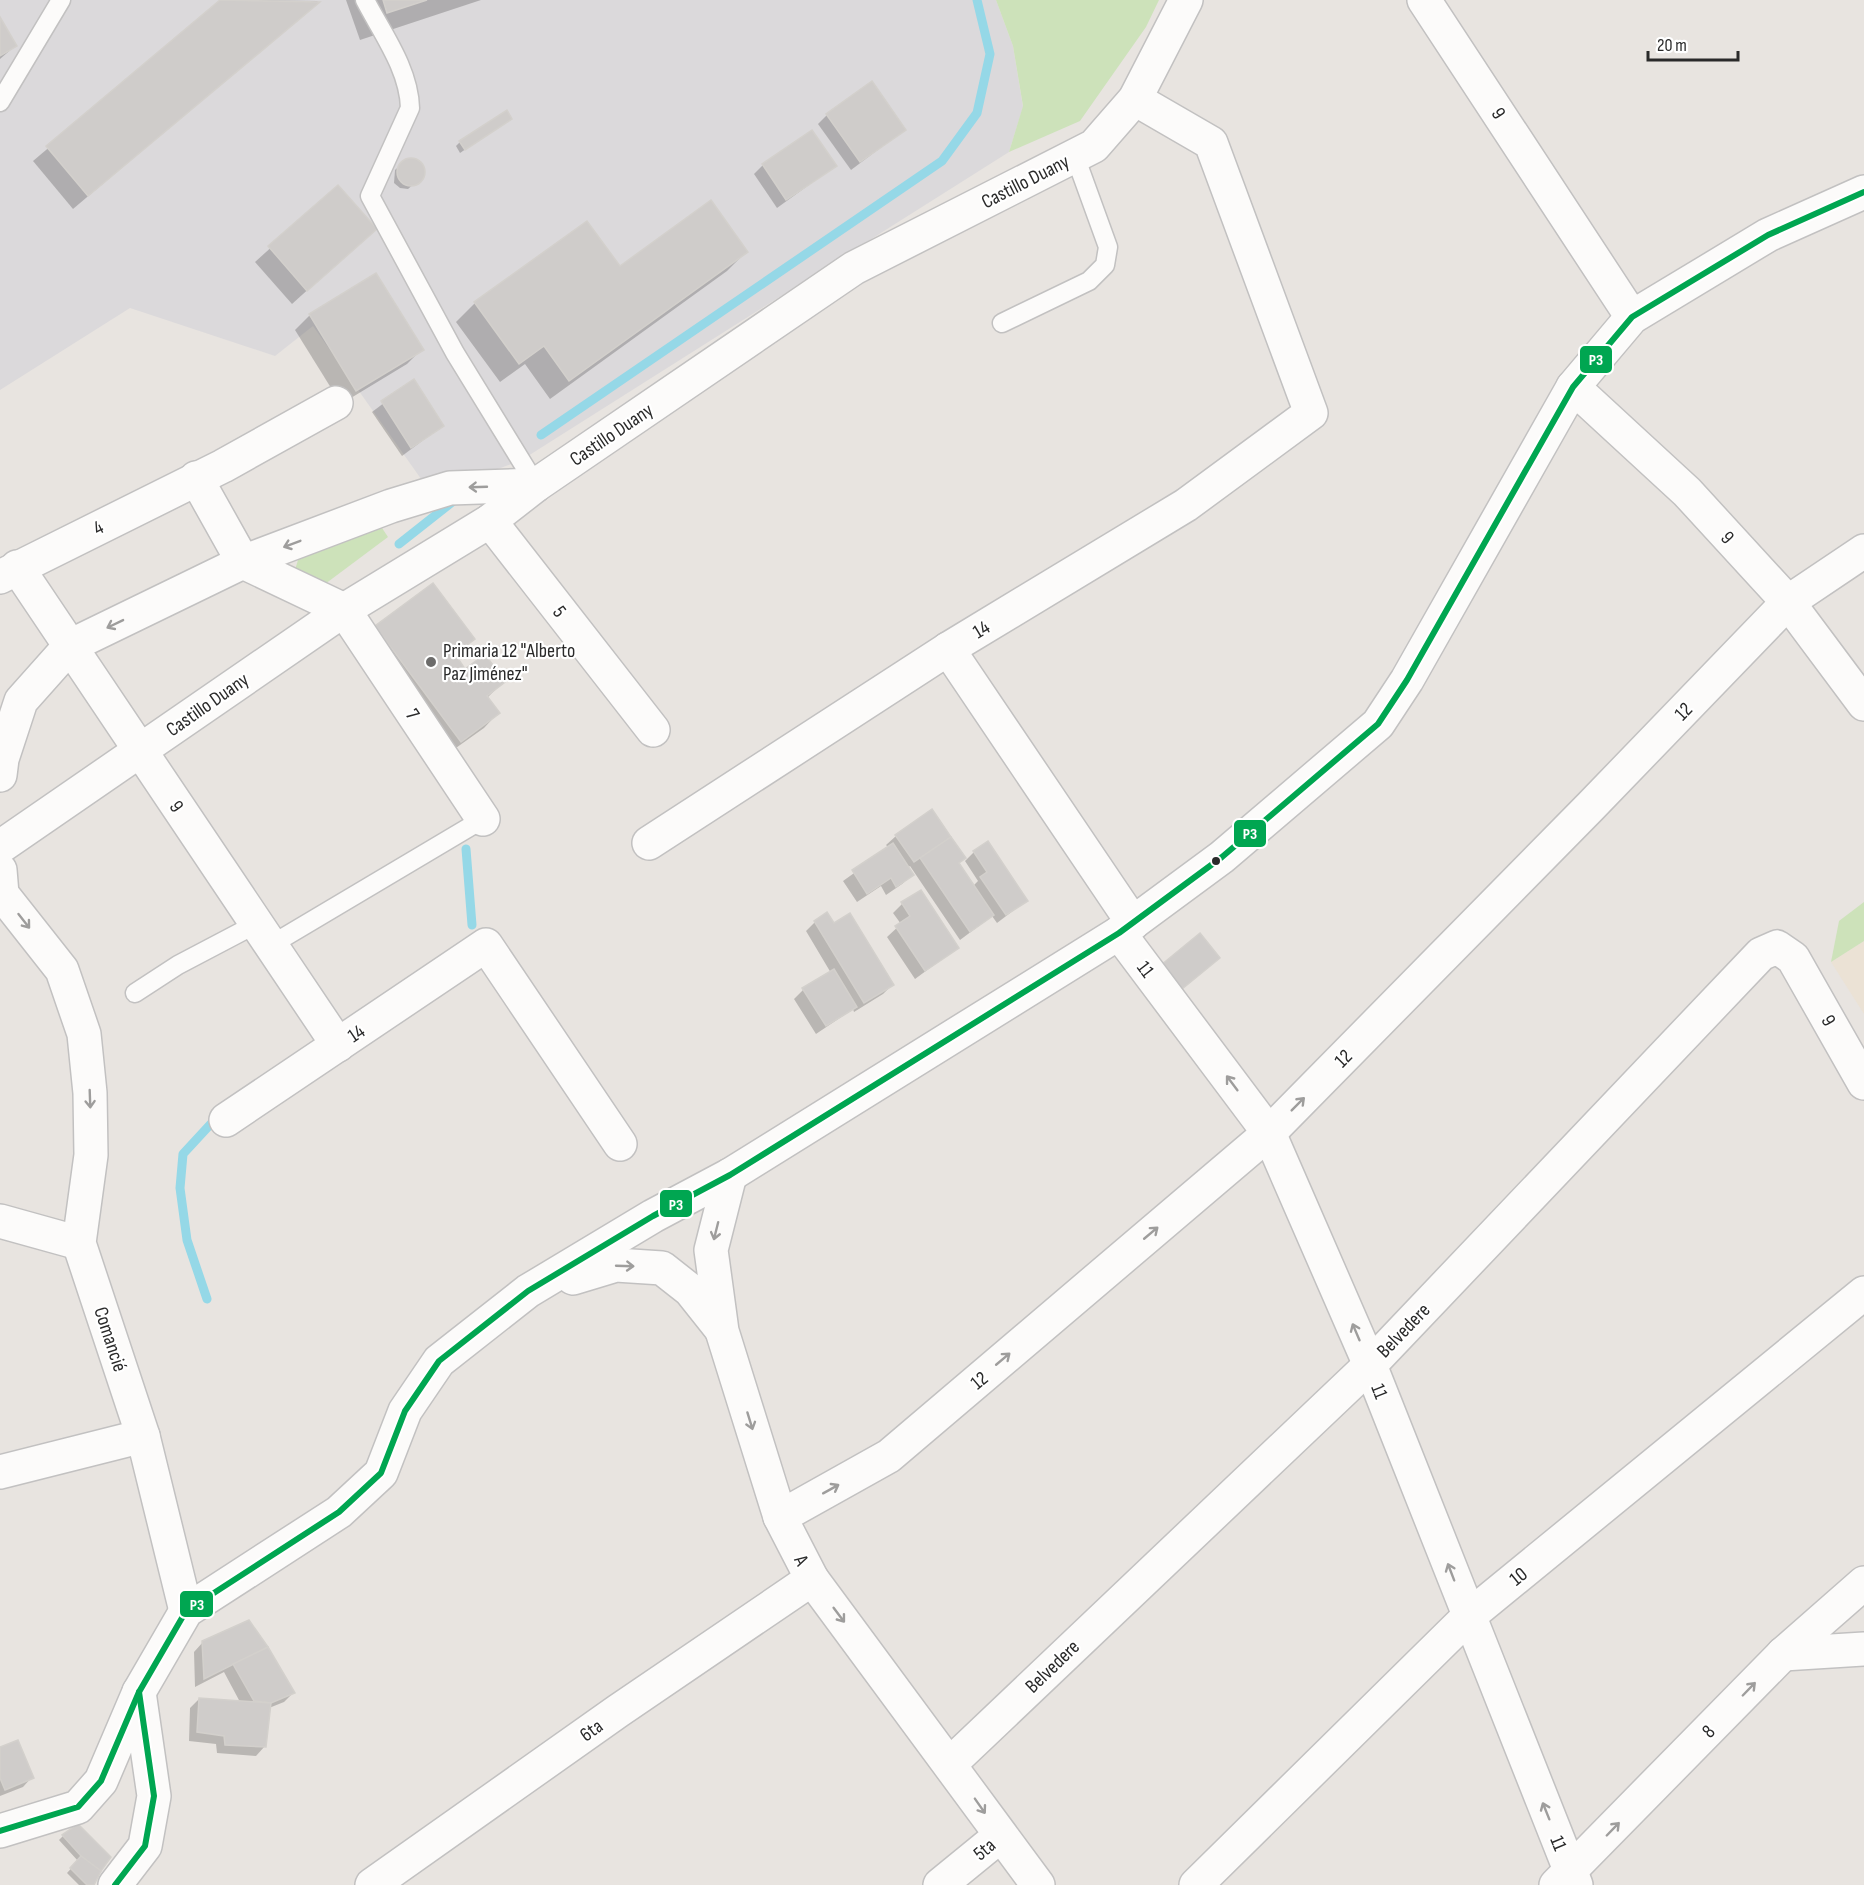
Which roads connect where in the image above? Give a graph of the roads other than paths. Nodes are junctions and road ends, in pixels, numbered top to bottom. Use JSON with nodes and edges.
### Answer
{"nodes":[{"id":1,"x":61,"y":0,"type":"edge"},
{"id":2,"x":364,"y":0,"type":"edge"},
{"id":3,"x":1186,"y":0,"type":"edge"},
{"id":4,"x":1424,"y":0,"type":"edge"},
{"id":5,"x":1135,"y":99,"type":"junction"},
{"id":6,"x":0,"y":102,"type":"edge"},
{"id":7,"x":1075,"y":156,"type":"junction"},
{"id":8,"x":1864,"y":192,"type":"edge"},
{"id":9,"x":1632,"y":317,"type":"junction"},
{"id":10,"x":1002,"y":323,"type":"dead end"},
{"id":11,"x":1573,"y":387,"type":"junction"},
{"id":12,"x":336,"y":403,"type":"dead end"},
{"id":13,"x":196,"y":478,"type":"junction"},
{"id":14,"x":536,"y":485,"type":"junction"},
{"id":15,"x":490,"y":521,"type":"junction"},
{"id":16,"x":1864,"y":551,"type":"edge"},
{"id":17,"x":243,"y":562,"type":"junction"},
{"id":18,"x":8,"y":572,"type":"edge"},
{"id":19,"x":1788,"y":602,"type":"junction"},
{"id":20,"x":344,"y":610,"type":"junction"},
{"id":21,"x":70,"y":646,"type":"junction"},
{"id":22,"x":948,"y":649,"type":"junction"},
{"id":23,"x":1864,"y":704,"type":"edge"},
{"id":24,"x":652,"y":730,"type":"dead end"},
{"id":25,"x":140,"y":751,"type":"junction"},
{"id":26,"x":0,"y":775,"type":"edge"},
{"id":27,"x":483,"y":819,"type":"joint"},
{"id":28,"x":649,"y":843,"type":"dead end"},
{"id":29,"x":0,"y":847,"type":"edge"},
{"id":30,"x":0,"y":870,"type":"edge"},
{"id":31,"x":1126,"y":928,"type":"junction"},
{"id":32,"x":263,"y":934,"type":"junction"},
{"id":33,"x":1761,"y":954,"type":"joint"},
{"id":34,"x":135,"y":993,"type":"dead end"},
{"id":35,"x":329,"y":1032,"type":"junction"},
{"id":36,"x":1864,"y":1083,"type":"edge"},
{"id":37,"x":226,"y":1120,"type":"dead end"},
{"id":38,"x":1269,"y":1133,"type":"junction"},
{"id":39,"x":620,"y":1144,"type":"dead end"},
{"id":40,"x":730,"y":1174,"type":"junction"},
{"id":41,"x":0,"y":1221,"type":"edge"},
{"id":42,"x":79,"y":1243,"type":"junction"},
{"id":43,"x":528,"y":1291,"type":"junction"},
{"id":44,"x":1864,"y":1293,"type":"edge"},
{"id":45,"x":722,"y":1331,"type":"junction"},
{"id":46,"x":1370,"y":1365,"type":"junction"},
{"id":47,"x":143,"y":1436,"type":"junction"},
{"id":48,"x":0,"y":1472,"type":"edge"},
{"id":49,"x":780,"y":1517,"type":"junction"},
{"id":50,"x":812,"y":1579,"type":"junction"},
{"id":51,"x":1864,"y":1583,"type":"edge"},
{"id":52,"x":186,"y":1611,"type":"junction"},
{"id":53,"x":1468,"y":1617,"type":"junction"},
{"id":54,"x":1864,"y":1649,"type":"edge"},
{"id":55,"x":1783,"y":1654,"type":"junction"},
{"id":56,"x":139,"y":1692,"type":"junction"},
{"id":57,"x":950,"y":1764,"type":"junction"},
{"id":58,"x":0,"y":1831,"type":"edge"},
{"id":59,"x":1000,"y":1836,"type":"junction"},
{"id":60,"x":406,"y":1876,"type":"edge"},
{"id":61,"x":1568,"y":1881,"type":"edge"},
{"id":62,"x":115,"y":1885,"type":"edge"},
{"id":63,"x":372,"y":1885,"type":"edge"},
{"id":64,"x":940,"y":1885,"type":"edge"},
{"id":65,"x":1038,"y":1885,"type":"edge"},
{"id":66,"x":1196,"y":1885,"type":"edge"}],
"edges":[{"from":1,"to":6,"type":"lane"},
{"from":2,"to":14,"type":"lane"},
{"from":3,"to":5,"type":"street","name":"Castillo Duany"},
{"from":4,"to":9,"type":"street","name":"9"},
{"from":5,"to":7,"type":"street","name":"Castillo Duany"},
{"from":5,"to":22,"type":"street","name":"14"},
{"from":7,"to":10,"type":"lane"},
{"from":7,"to":14,"type":"street","name":"Castillo Duany"},
{"from":8,"to":9,"type":"street"},
{"from":9,"to":11,"type":"street"},
{"from":11,"to":19,"type":"street","name":"9"},
{"from":11,"to":31,"type":"street"},
{"from":12,"to":13,"type":"street","name":"4"},
{"from":13,"to":17,"type":"street"},
{"from":13,"to":18,"type":"street","name":"4"},
{"from":14,"to":15,"type":"street","name":"Castillo Duany"},
{"from":14,"to":17,"type":"street","one_way":true},
{"from":15,"to":20,"type":"street","name":"Castillo Duany"},
{"from":15,"to":24,"type":"street","name":"5"},
{"from":16,"to":19,"type":"street","name":"12"},
{"from":17,"to":20,"type":"street"},
{"from":17,"to":21,"type":"street","one_way":true},
{"from":18,"to":21,"type":"street","name":"9"},
{"from":19,"to":23,"type":"street","name":"9"},
{"from":38,"to":19,"type":"street","name":"12","one_way":true},
{"from":20,"to":25,"type":"street","name":"Castillo Duany"},
{"from":20,"to":27,"type":"street","name":"7"},
{"from":21,"to":25,"type":"street","name":"9"},
{"from":21,"to":26,"type":"street"},
{"from":22,"to":28,"type":"street","name":"14"},
{"from":22,"to":31,"type":"street","name":"11"},
{"from":25,"to":29,"type":"street","name":"Castillo Duany"},
{"from":25,"to":32,"type":"street","name":"9"},
{"from":27,"to":32,"type":"lane"},
{"from":30,"to":42,"type":"street","one_way":true},
{"from":38,"to":31,"type":"street","name":"11","one_way":true},
{"from":31,"to":40,"type":"street"},
{"from":32,"to":34,"type":"lane"},
{"from":32,"to":35,"type":"street","name":"9"},
{"from":33,"to":36,"type":"street","name":"9"},
{"from":33,"to":46,"type":"street","name":"Belvedere"},
{"from":35,"to":37,"type":"street","name":"14"},
{"from":35,"to":39,"type":"street","name":"14"},
{"from":46,"to":38,"type":"street","name":"11","one_way":true},
{"from":49,"to":38,"type":"street","name":"12","one_way":true},
{"from":40,"to":43,"type":"street"},
{"from":40,"to":45,"type":"street","name":"A","one_way":true},
{"from":41,"to":42,"type":"street"},
{"from":42,"to":47,"type":"street","name":"Comancié"},
{"from":43,"to":45,"type":"street","one_way":true},
{"from":43,"to":52,"type":"street"},
{"from":44,"to":53,"type":"street","name":"10"},
{"from":45,"to":49,"type":"street","name":"A","one_way":true},
{"from":53,"to":46,"type":"street","name":"11","one_way":true},
{"from":46,"to":57,"type":"street","name":"Belvedere"},
{"from":47,"to":48,"type":"street"},
{"from":47,"to":52,"type":"street","name":"Comancié"},
{"from":49,"to":50,"type":"street","name":"A"},
{"from":50,"to":57,"type":"street","name":"A","one_way":true},
{"from":50,"to":60,"type":"street","name":"6ta"},
{"from":51,"to":55,"type":"street","name":"8"},
{"from":52,"to":56,"type":"street"},
{"from":61,"to":53,"type":"street","name":"11","one_way":true},
{"from":53,"to":66,"type":"street","name":"10"},
{"from":54,"to":55,"type":"street"},
{"from":61,"to":55,"type":"street","name":"8","one_way":true},
{"from":56,"to":58,"type":"street"},
{"from":56,"to":62,"type":"street"},
{"from":57,"to":59,"type":"street","name":"A","one_way":true},
{"from":59,"to":64,"type":"street","name":"5ta"},
{"from":59,"to":65,"type":"street","name":"A"},
{"from":60,"to":63,"type":"street","name":"6ta"}]}
